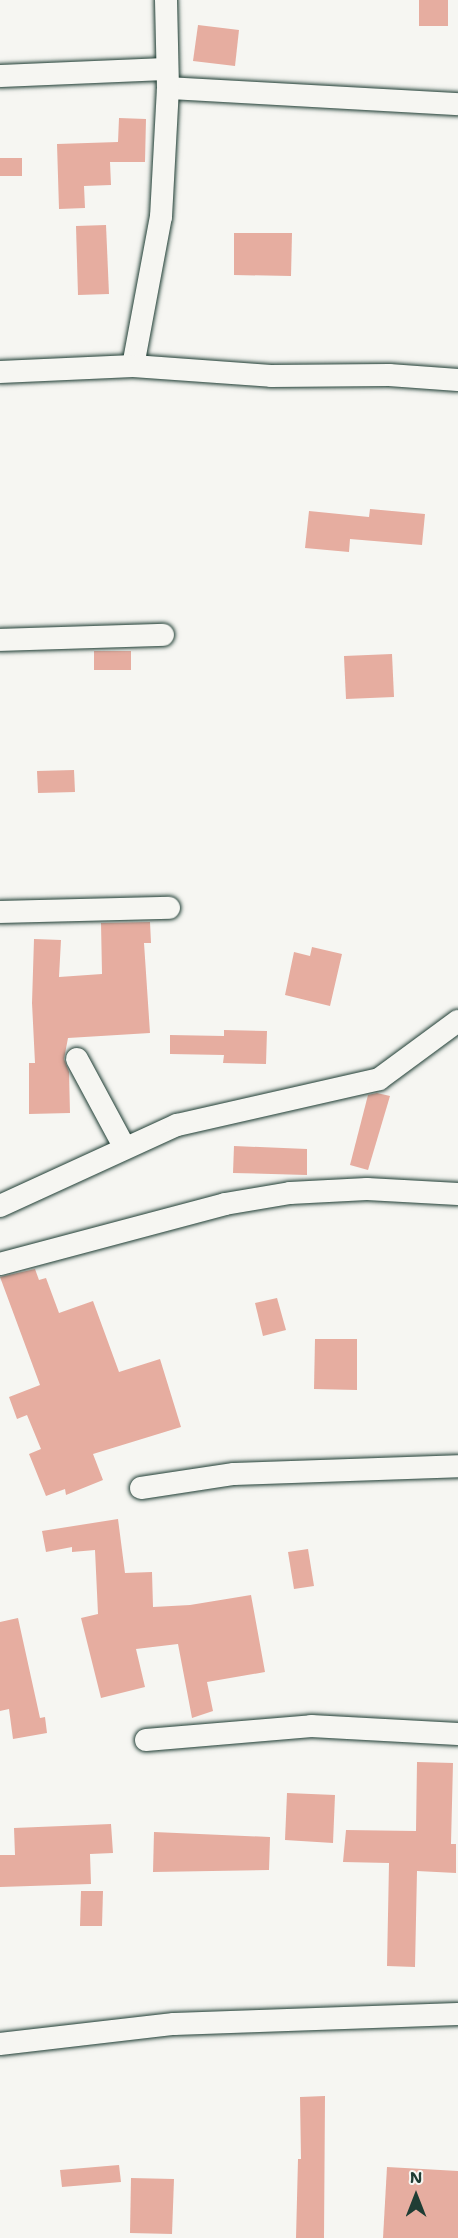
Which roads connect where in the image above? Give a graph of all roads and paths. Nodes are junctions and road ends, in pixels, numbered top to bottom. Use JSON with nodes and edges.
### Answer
{"nodes":[{"id":1,"x":166,"y":0,"type":"edge"},
{"id":2,"x":0,"y":76,"type":"edge"},
{"id":3,"x":167,"y":79,"type":"junction"},
{"id":4,"x":458,"y":104,"type":"edge"},
{"id":5,"x":133,"y":366,"type":"junction"},
{"id":6,"x":0,"y":372,"type":"edge"},
{"id":7,"x":458,"y":380,"type":"edge"},
{"id":8,"x":163,"y":635,"type":"dead end"},
{"id":9,"x":0,"y":640,"type":"edge"},
{"id":10,"x":169,"y":908,"type":"dead end"},
{"id":11,"x":0,"y":912,"type":"edge"},
{"id":12,"x":458,"y":1021,"type":"edge"},
{"id":13,"x":77,"y":1059,"type":"dead end"},
{"id":14,"x":125,"y":1148,"type":"junction"},
{"id":15,"x":458,"y":1194,"type":"edge"},
{"id":16,"x":0,"y":1206,"type":"edge"},
{"id":17,"x":0,"y":1264,"type":"edge"},
{"id":18,"x":458,"y":1466,"type":"edge"},
{"id":19,"x":141,"y":1488,"type":"dead end"},
{"id":20,"x":458,"y":1734,"type":"edge"},
{"id":21,"x":146,"y":1740,"type":"dead end"},
{"id":22,"x":458,"y":2014,"type":"edge"},
{"id":23,"x":0,"y":2044,"type":"edge"}],
"edges":[{"from":1,"to":3,"type":"street"},
{"from":2,"to":3,"type":"street"},
{"from":3,"to":4,"type":"street"},
{"from":3,"to":5,"type":"street"},
{"from":5,"to":6,"type":"street"},
{"from":5,"to":7,"type":"street"},
{"from":8,"to":9,"type":"street"},
{"from":10,"to":11,"type":"street"},
{"from":12,"to":14,"type":"street"},
{"from":13,"to":14,"type":"street"},
{"from":14,"to":16,"type":"street"},
{"from":15,"to":17,"type":"street"},
{"from":18,"to":19,"type":"street"},
{"from":20,"to":21,"type":"street"},
{"from":22,"to":23,"type":"street"}]}
